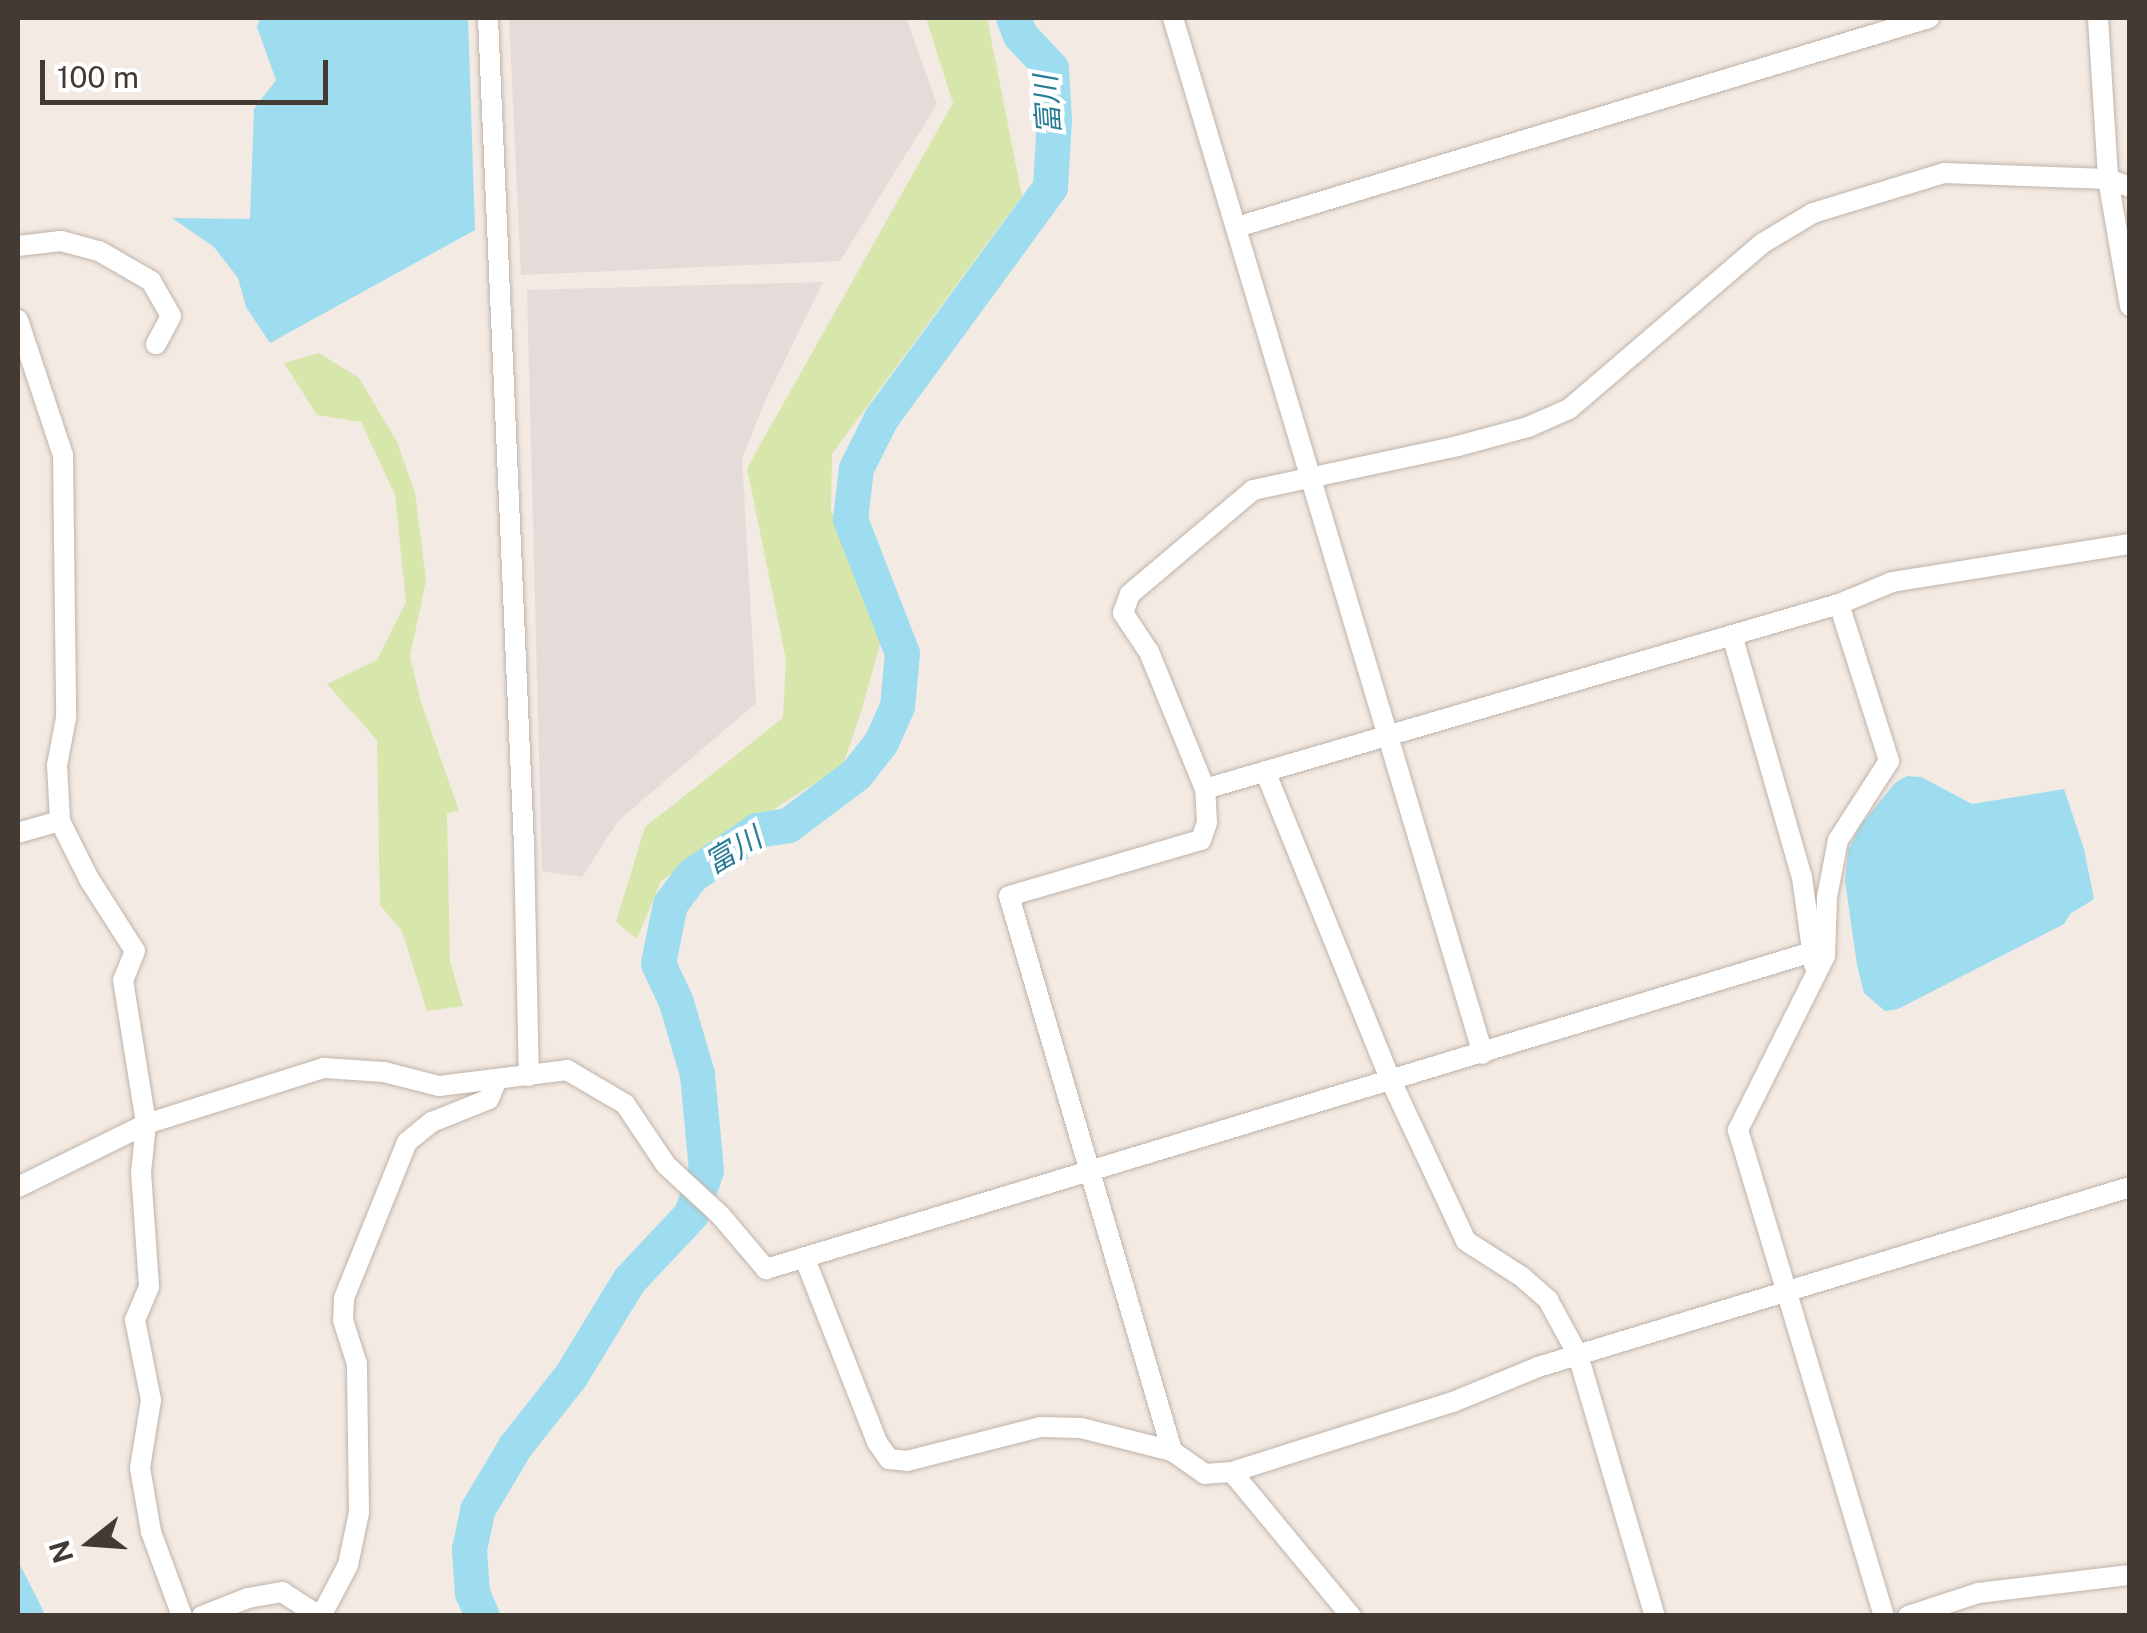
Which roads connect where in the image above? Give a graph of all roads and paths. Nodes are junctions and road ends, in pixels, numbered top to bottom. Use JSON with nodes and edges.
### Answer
{"nodes":[{"id":1,"x":488,"y":18,"type":"edge"},
{"id":2,"x":1173,"y":18,"type":"edge"},
{"id":3,"x":1929,"y":18,"type":"edge"},
{"id":4,"x":2098,"y":18,"type":"edge"},
{"id":5,"x":2108,"y":179,"type":"junction"},
{"id":6,"x":2130,"y":186,"type":"edge"},
{"id":7,"x":1237,"y":227,"type":"junction"},
{"id":8,"x":18,"y":246,"type":"edge"},
{"id":9,"x":2130,"y":306,"type":"edge"},
{"id":10,"x":18,"y":320,"type":"edge"},
{"id":11,"x":156,"y":344,"type":"dead end"},
{"id":12,"x":1314,"y":479,"type":"junction"},
{"id":13,"x":2130,"y":544,"type":"edge"},
{"id":14,"x":1839,"y":604,"type":"junction"},
{"id":15,"x":1732,"y":635,"type":"junction"},
{"id":16,"x":1388,"y":735,"type":"junction"},
{"id":17,"x":1266,"y":771,"type":"junction"},
{"id":18,"x":1205,"y":789,"type":"junction"},
{"id":19,"x":60,"y":821,"type":"junction"},
{"id":20,"x":18,"y":833,"type":"edge"},
{"id":21,"x":1813,"y":962,"type":"junction"},
{"id":22,"x":1483,"y":1054,"type":"junction"},
{"id":23,"x":528,"y":1076,"type":"junction"},
{"id":24,"x":496,"y":1082,"type":"junction"},
{"id":25,"x":1392,"y":1083,"type":"junction"},
{"id":26,"x":146,"y":1124,"type":"junction"},
{"id":27,"x":1090,"y":1171,"type":"junction"},
{"id":28,"x":18,"y":1187,"type":"edge"},
{"id":29,"x":2130,"y":1188,"type":"edge"},
{"id":30,"x":805,"y":1259,"type":"junction"},
{"id":31,"x":1784,"y":1292,"type":"junction"},
{"id":32,"x":1578,"y":1354,"type":"junction"},
{"id":33,"x":1172,"y":1451,"type":"junction"},
{"id":34,"x":1232,"y":1472,"type":"junction"},
{"id":35,"x":2130,"y":1575,"type":"edge"},
{"id":36,"x":182,"y":1616,"type":"edge"},
{"id":37,"x":202,"y":1616,"type":"edge"},
{"id":38,"x":320,"y":1616,"type":"edge"},
{"id":39,"x":1350,"y":1616,"type":"edge"},
{"id":40,"x":1655,"y":1616,"type":"edge"},
{"id":41,"x":1884,"y":1616,"type":"edge"},
{"id":42,"x":1908,"y":1616,"type":"edge"}],
"edges":[{"from":1,"to":23,"type":"street"},
{"from":2,"to":7,"type":"street"},
{"from":3,"to":7,"type":"street"},
{"from":4,"to":5,"type":"street"},
{"from":5,"to":6,"type":"street"},
{"from":5,"to":9,"type":"street"},
{"from":5,"to":12,"type":"street"},
{"from":7,"to":12,"type":"street"},
{"from":8,"to":11,"type":"street"},
{"from":10,"to":19,"type":"street"},
{"from":12,"to":16,"type":"street"},
{"from":12,"to":18,"type":"street"},
{"from":13,"to":14,"type":"street"},
{"from":14,"to":15,"type":"street"},
{"from":14,"to":21,"type":"street"},
{"from":15,"to":16,"type":"street"},
{"from":15,"to":21,"type":"street"},
{"from":16,"to":17,"type":"street"},
{"from":16,"to":22,"type":"street"},
{"from":17,"to":18,"type":"street"},
{"from":17,"to":25,"type":"street"},
{"from":18,"to":27,"type":"street"},
{"from":19,"to":20,"type":"street"},
{"from":19,"to":26,"type":"street"},
{"from":21,"to":22,"type":"street"},
{"from":21,"to":31,"type":"street"},
{"from":22,"to":25,"type":"street"},
{"from":23,"to":24,"type":"street"},
{"from":23,"to":30,"type":"street"},
{"from":24,"to":26,"type":"street"},
{"from":24,"to":38,"type":"street"},
{"from":25,"to":27,"type":"street"},
{"from":25,"to":32,"type":"street"},
{"from":26,"to":28,"type":"street"},
{"from":26,"to":36,"type":"street"},
{"from":27,"to":30,"type":"street"},
{"from":27,"to":33,"type":"street"},
{"from":29,"to":31,"type":"street"},
{"from":30,"to":33,"type":"street"},
{"from":31,"to":32,"type":"street"},
{"from":31,"to":41,"type":"street"},
{"from":32,"to":34,"type":"street"},
{"from":32,"to":40,"type":"street"},
{"from":33,"to":34,"type":"street"},
{"from":34,"to":39,"type":"street"},
{"from":35,"to":42,"type":"street"},
{"from":37,"to":38,"type":"street"}]}
